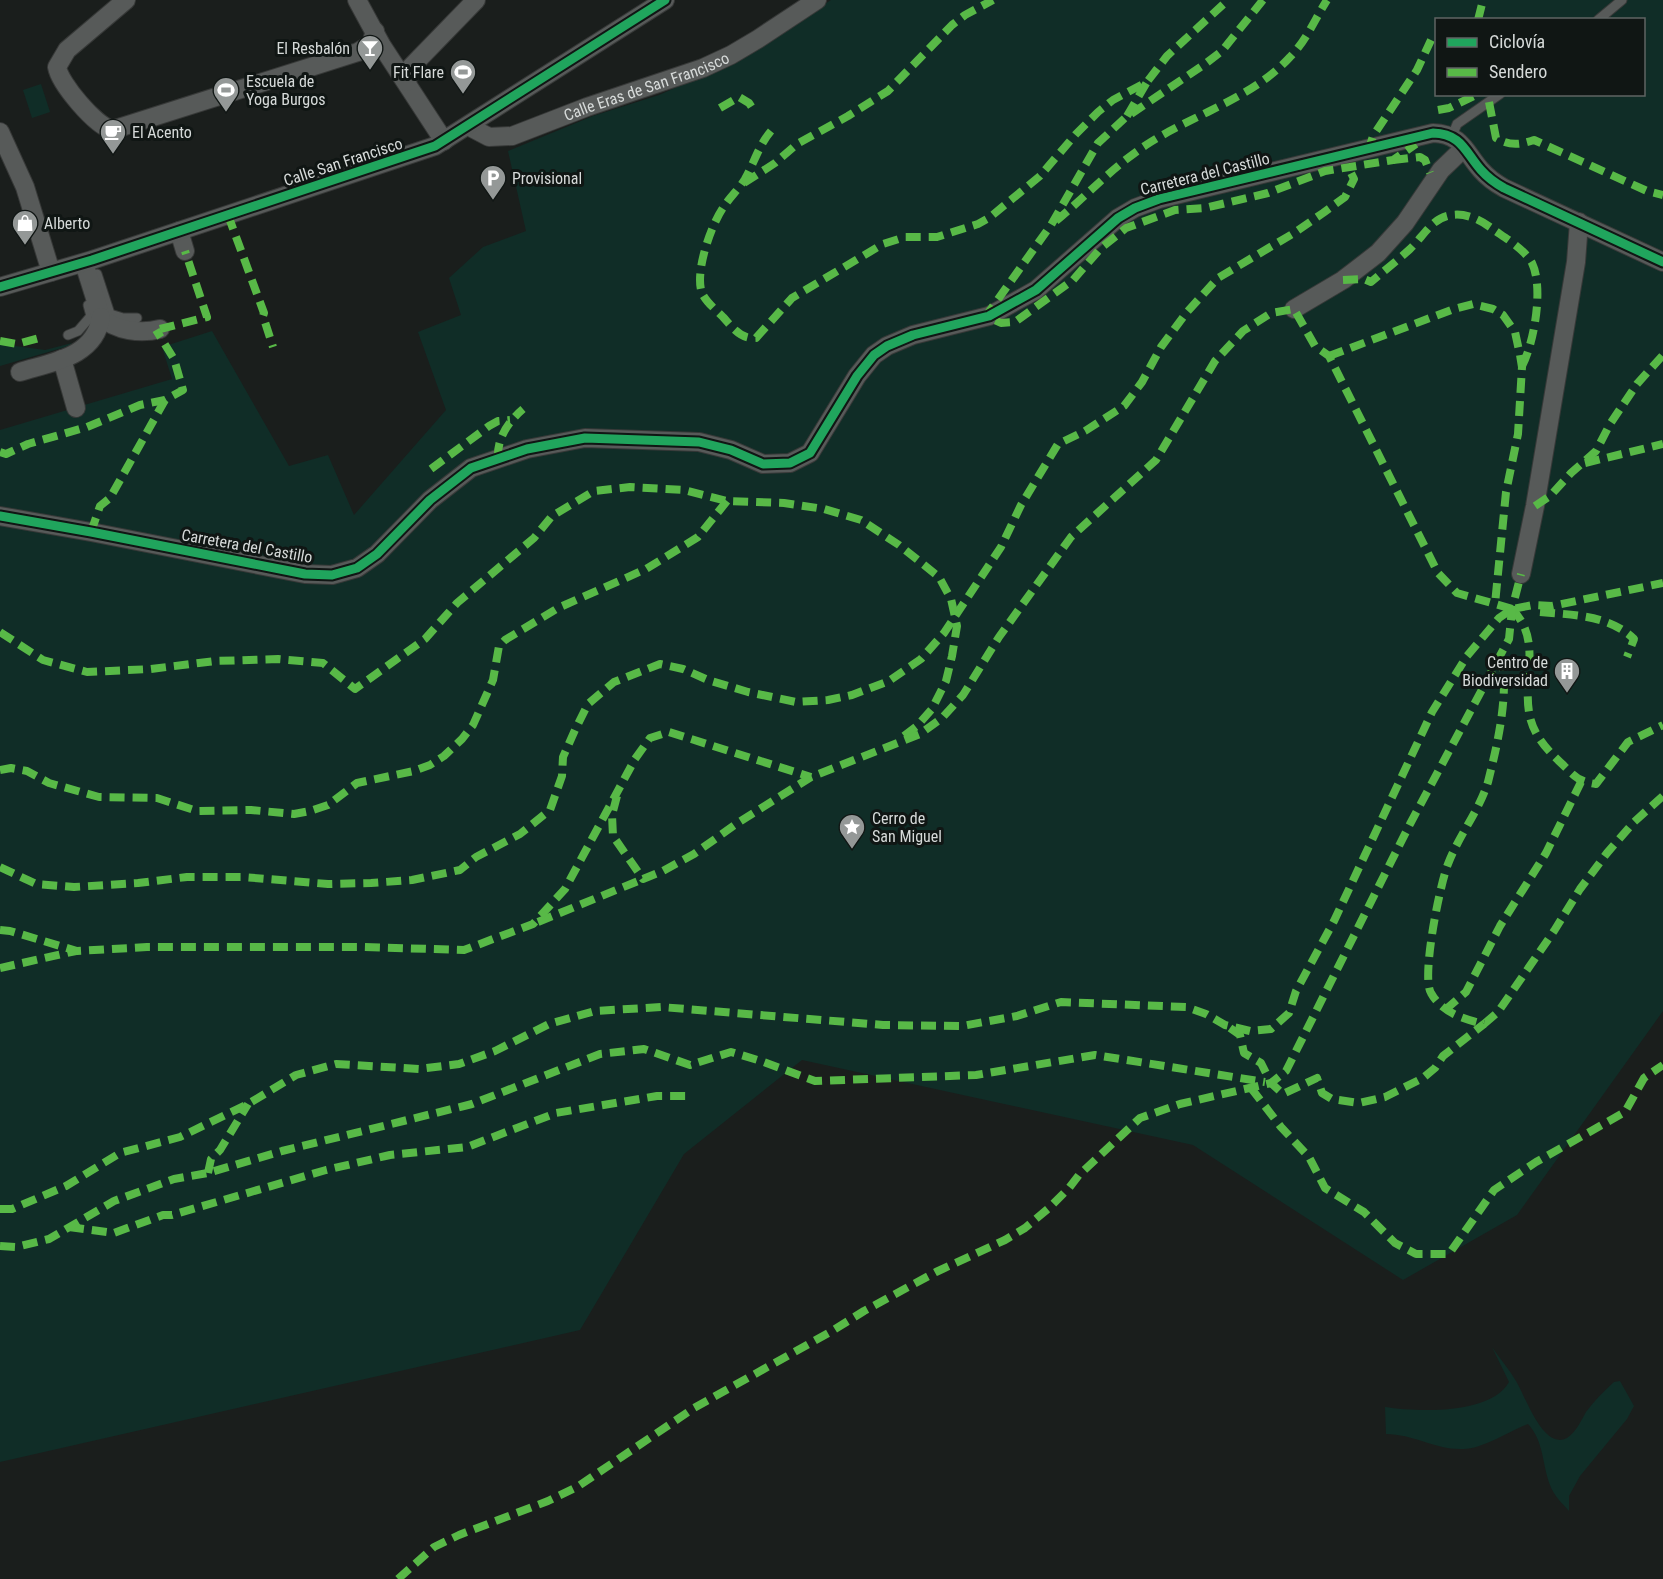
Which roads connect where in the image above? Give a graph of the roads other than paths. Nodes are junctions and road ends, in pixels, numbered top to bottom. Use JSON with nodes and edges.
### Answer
{"nodes":[{"id":1,"x":126,"y":0,"type":"edge"},
{"id":2,"x":357,"y":0,"type":"edge"},
{"id":3,"x":476,"y":0,"type":"edge"},
{"id":4,"x":665,"y":0,"type":"edge"},
{"id":5,"x":817,"y":0,"type":"edge"},
{"id":6,"x":1622,"y":0,"type":"edge"},
{"id":7,"x":1600,"y":18,"type":"edge"},
{"id":8,"x":375,"y":31,"type":"junction"},
{"id":9,"x":407,"y":82,"type":"junction"},
{"id":10,"x":1497,"y":96,"type":"edge"},
{"id":11,"x":468,"y":126,"type":"junction"},
{"id":12,"x":0,"y":132,"type":"edge"},
{"id":13,"x":444,"y":141,"type":"junction"},
{"id":14,"x":1458,"y":142,"type":"junction"},
{"id":15,"x":1441,"y":170,"type":"junction"},
{"id":16,"x":1484,"y":173,"type":"junction"},
{"id":17,"x":1583,"y":230,"type":"junction"},
{"id":18,"x":179,"y":231,"type":"junction"},
{"id":19,"x":185,"y":251,"type":"dead end"},
{"id":20,"x":84,"y":262,"type":"junction"},
{"id":21,"x":1663,"y":262,"type":"edge"},
{"id":22,"x":51,"y":272,"type":"junction"},
{"id":23,"x":0,"y":287,"type":"edge"},
{"id":24,"x":1294,"y":309,"type":"dead end"},
{"id":25,"x":102,"y":317,"type":"junction"},
{"id":26,"x":137,"y":318,"type":"dead end"},
{"id":27,"x":160,"y":329,"type":"dead end"},
{"id":28,"x":68,"y":335,"type":"dead end"},
{"id":29,"x":62,"y":359,"type":"junction"},
{"id":30,"x":20,"y":372,"type":"dead end"},
{"id":31,"x":76,"y":408,"type":"dead end"},
{"id":32,"x":0,"y":516,"type":"edge"},
{"id":33,"x":1521,"y":574,"type":"dead end"}],
"edges":[{"from":1,"to":8,"type":"street"},
{"from":2,"to":8,"type":"street"},
{"from":3,"to":9,"type":"street"},
{"from":4,"to":11,"type":"street","name":"Calle San Francisco"},
{"from":5,"to":11,"type":"street","name":"Calle Eras de San Francisco"},
{"from":6,"to":7,"type":"lane"},
{"from":8,"to":9,"type":"street"},
{"from":9,"to":13,"type":"street"},
{"from":10,"to":14,"type":"lane"},
{"from":11,"to":13,"type":"street","name":"Calle San Francisco"},
{"from":12,"to":22,"type":"street"},
{"from":13,"to":18,"type":"street","name":"Calle San Francisco"},
{"from":14,"to":15,"type":"street"},
{"from":14,"to":16,"type":"street"},
{"from":14,"to":32,"type":"street","name":"Carretera del Castillo"},
{"from":15,"to":16,"type":"street"},
{"from":15,"to":24,"type":"street"},
{"from":16,"to":17,"type":"street"},
{"from":17,"to":21,"type":"street"},
{"from":17,"to":33,"type":"street"},
{"from":18,"to":19,"type":"street"},
{"from":18,"to":20,"type":"street","name":"Calle San Francisco"},
{"from":20,"to":22,"type":"street","name":"Calle San Francisco"},
{"from":20,"to":25,"type":"street"},
{"from":20,"to":26,"type":"lane"},
{"from":20,"to":28,"type":"lane"},
{"from":22,"to":23,"type":"street","name":"Calle San Francisco"},
{"from":25,"to":27,"type":"street"},
{"from":25,"to":29,"type":"street"},
{"from":29,"to":30,"type":"street"},
{"from":29,"to":31,"type":"street"}]}
